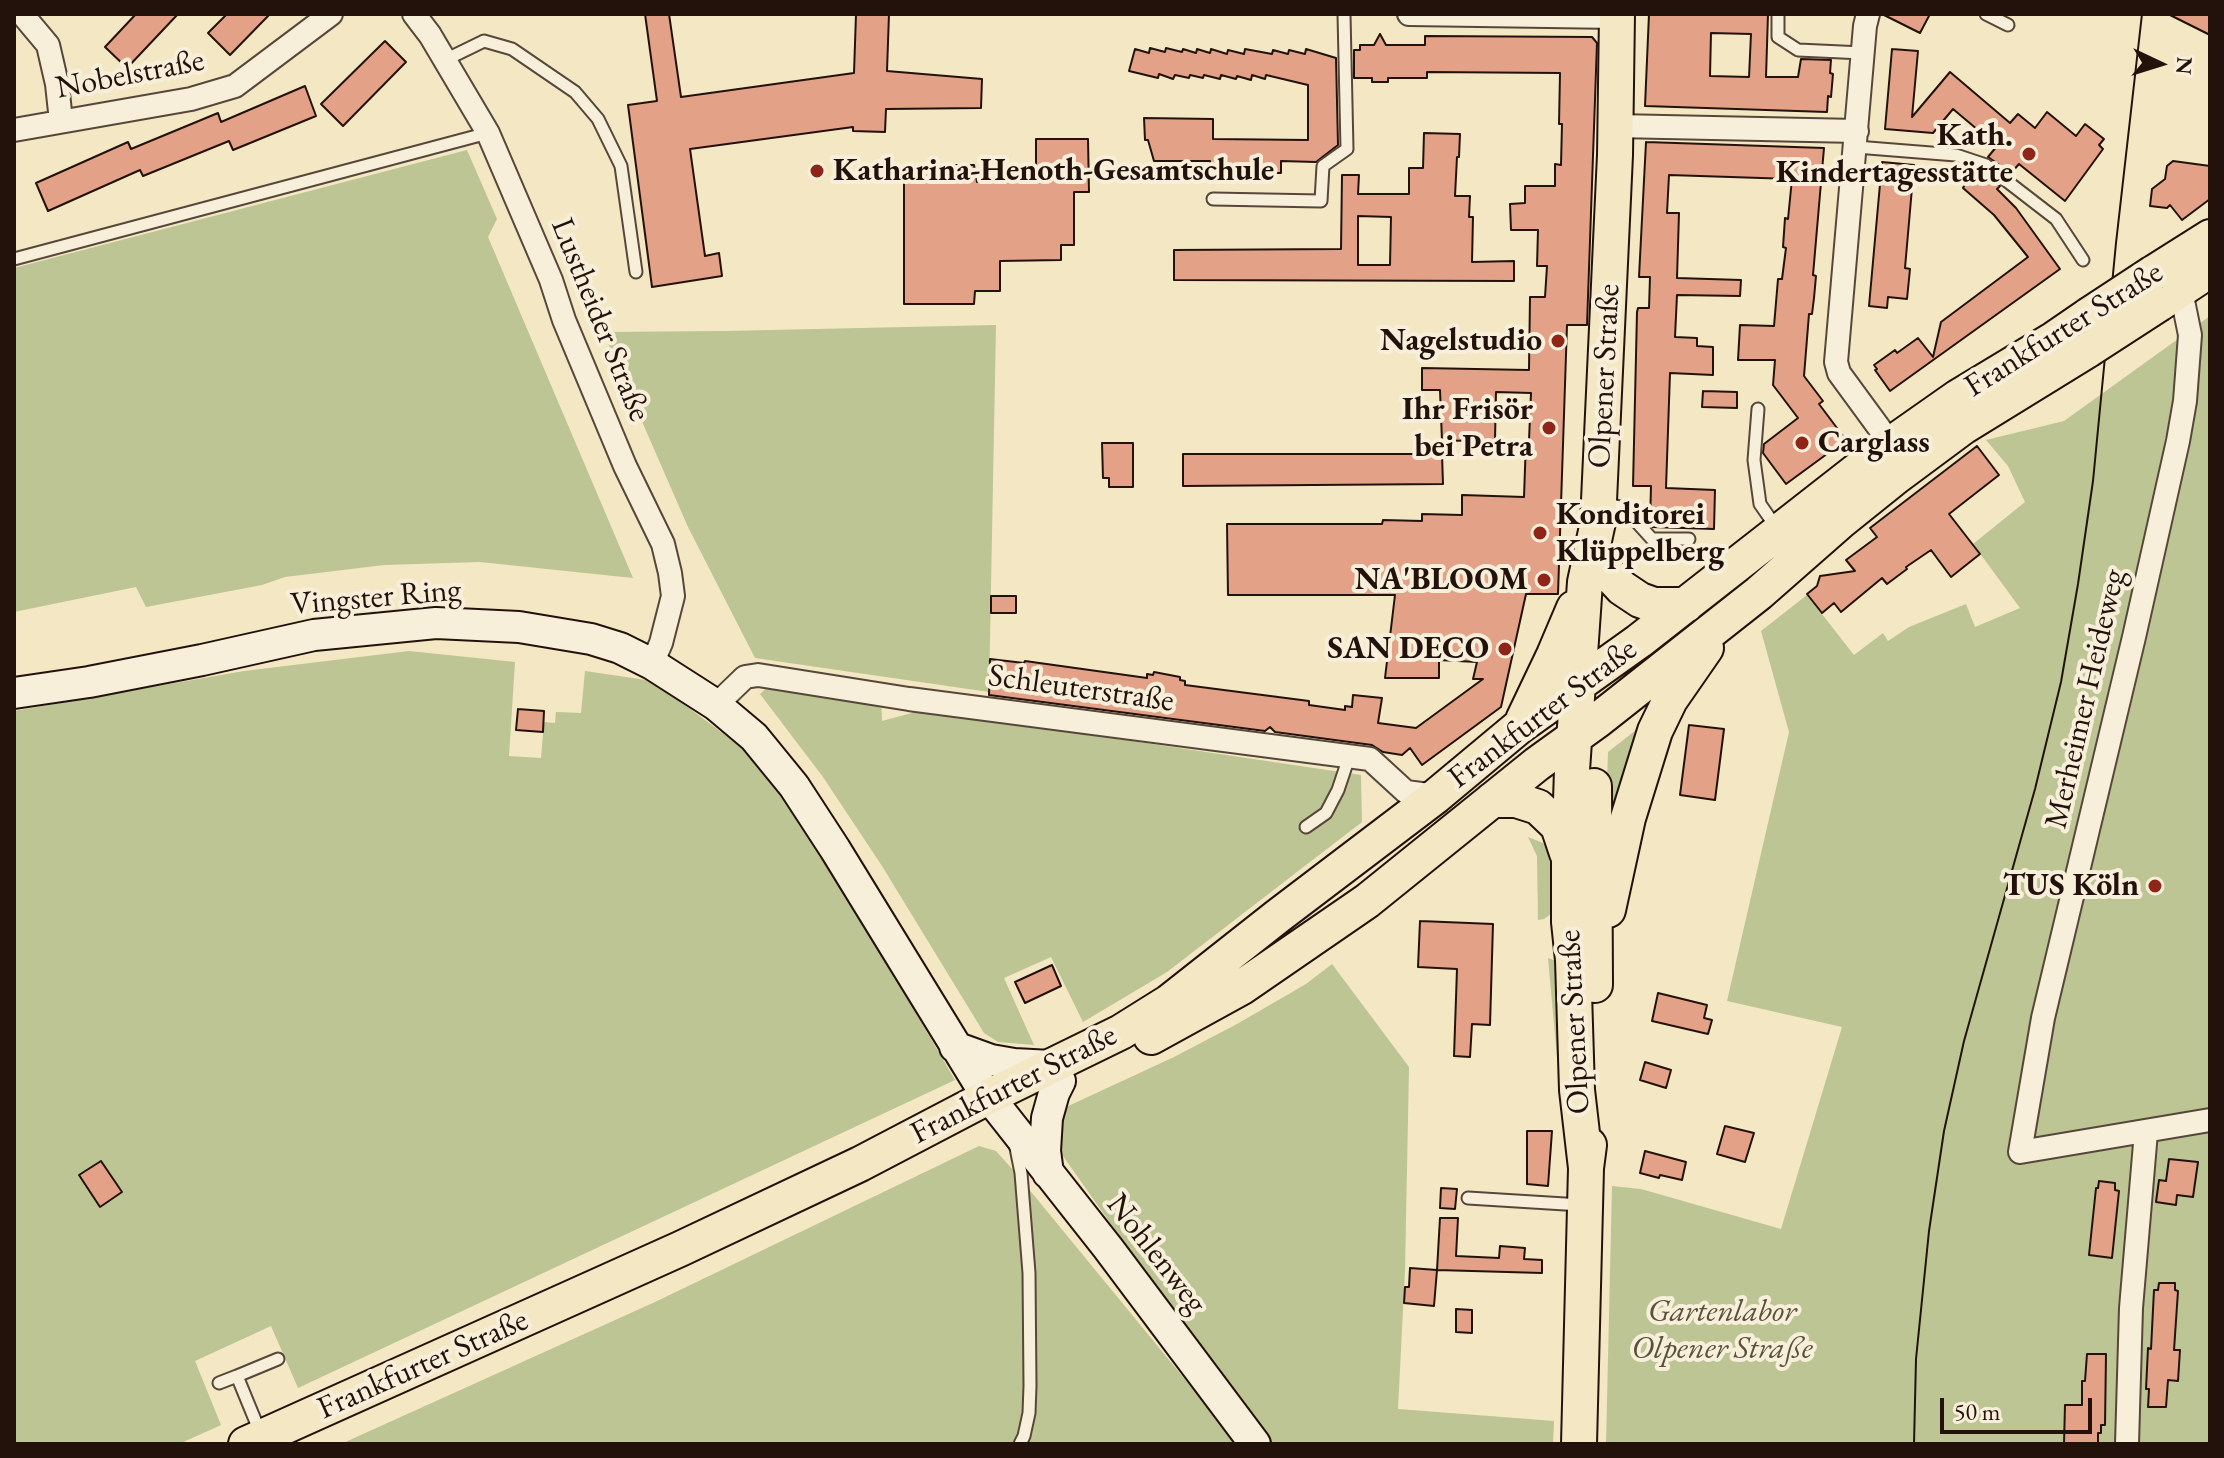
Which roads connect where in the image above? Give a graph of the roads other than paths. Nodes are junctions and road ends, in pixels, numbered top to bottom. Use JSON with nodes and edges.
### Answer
{"nodes":[{"id":1,"x":22,"y":14,"type":"edge"},
{"id":2,"x":331,"y":14,"type":"edge"},
{"id":3,"x":414,"y":14,"type":"edge"},
{"id":4,"x":1344,"y":14,"type":"edge"},
{"id":5,"x":1409,"y":14,"type":"edge"},
{"id":6,"x":1778,"y":14,"type":"edge"},
{"id":7,"x":1868,"y":14,"type":"edge"},
{"id":8,"x":1986,"y":14,"type":"edge"},
{"id":9,"x":1617,"y":15,"type":"edge"},
{"id":10,"x":2008,"y":25,"type":"dead end"},
{"id":11,"x":1863,"y":53,"type":"junction"},
{"id":12,"x":445,"y":60,"type":"junction"},
{"id":13,"x":61,"y":121,"type":"junction"},
{"id":14,"x":1616,"y":126,"type":"junction"},
{"id":15,"x":14,"y":130,"type":"edge"},
{"id":16,"x":488,"y":133,"type":"junction"},
{"id":17,"x":1857,"y":139,"type":"junction"},
{"id":18,"x":1213,"y":199,"type":"dead end"},
{"id":19,"x":2210,"y":237,"type":"edge"},
{"id":20,"x":14,"y":259,"type":"edge"},
{"id":21,"x":2083,"y":260,"type":"dead end"},
{"id":22,"x":2210,"y":270,"type":"edge"},
{"id":23,"x":636,"y":272,"type":"dead end"},
{"id":24,"x":2167,"y":282,"type":"junction"},
{"id":25,"x":1758,"y":409,"type":"dead end"},
{"id":26,"x":1891,"y":444,"type":"junction"},
{"id":27,"x":1599,"y":512,"type":"junction"},
{"id":28,"x":1778,"y":531,"type":"junction"},
{"id":29,"x":1689,"y":539,"type":"dead end"},
{"id":30,"x":1594,"y":574,"type":"junction"},
{"id":31,"x":1759,"y":593,"type":"junction"},
{"id":32,"x":1686,"y":605,"type":"junction"},
{"id":33,"x":652,"y":664,"type":"junction"},
{"id":34,"x":1589,"y":677,"type":"junction"},
{"id":35,"x":14,"y":693,"type":"edge"},
{"id":36,"x":716,"y":705,"type":"junction"},
{"id":37,"x":1520,"y":726,"type":"junction"},
{"id":38,"x":1586,"y":729,"type":"junction"},
{"id":39,"x":1349,"y":757,"type":"junction"},
{"id":40,"x":1436,"y":796,"type":"junction"},
{"id":41,"x":1492,"y":800,"type":"junction"},
{"id":42,"x":1306,"y":827,"type":"dead end"},
{"id":43,"x":1569,"y":861,"type":"junction"},
{"id":44,"x":1595,"y":952,"type":"junction"},
{"id":45,"x":955,"y":1047,"type":"junction"},
{"id":46,"x":1055,"y":1074,"type":"junction"},
{"id":47,"x":999,"y":1111,"type":"junction"},
{"id":48,"x":2210,"y":1120,"type":"edge"},
{"id":49,"x":2146,"y":1132,"type":"junction"},
{"id":50,"x":1586,"y":1168,"type":"junction"},
{"id":51,"x":1048,"y":1173,"type":"junction"},
{"id":52,"x":1468,"y":1198,"type":"dead end"},
{"id":53,"x":1585,"y":1205,"type":"junction"},
{"id":54,"x":278,"y":1359,"type":"dead end"},
{"id":55,"x":237,"y":1376,"type":"junction"},
{"id":56,"x":219,"y":1383,"type":"dead end"},
{"id":57,"x":254,"y":1440,"type":"edge"},
{"id":58,"x":1020,"y":1444,"type":"edge"},
{"id":59,"x":1255,"y":1444,"type":"edge"},
{"id":60,"x":1579,"y":1444,"type":"edge"},
{"id":61,"x":2127,"y":1444,"type":"edge"}],
"edges":[{"from":1,"to":13,"type":"street"},
{"from":2,"to":13,"type":"street","name":"Nobelstraße"},
{"from":3,"to":12,"type":"street","name":"Lustheider Straße"},
{"from":4,"to":18,"type":"lane"},
{"from":5,"to":9,"type":"street"},
{"from":6,"to":11,"type":"lane"},
{"from":7,"to":11,"type":"street"},
{"from":8,"to":10,"type":"lane"},
{"from":9,"to":14,"type":"main road","name":"Olpener Straße"},
{"from":11,"to":17,"type":"street"},
{"from":12,"to":16,"type":"street","name":"Lustheider Straße"},
{"from":12,"to":23,"type":"lane"},
{"from":13,"to":15,"type":"street","name":"Nobelstraße"},
{"from":14,"to":17,"type":"street"},
{"from":14,"to":27,"type":"main road","name":"Olpener Straße"},
{"from":16,"to":20,"type":"lane"},
{"from":16,"to":33,"type":"street","name":"Lustheider Straße"},
{"from":17,"to":21,"type":"lane"},
{"from":17,"to":26,"type":"street"},
{"from":19,"to":24,"type":"main road","name":"Frankfurter Straße"},
{"from":22,"to":24,"type":"main road","name":"Frankfurter Straße"},
{"from":24,"to":26,"type":"main road","name":"Frankfurter Straße","bridge":true},
{"from":24,"to":31,"type":"main road","name":"Frankfurter Straße","bridge":true},
{"from":24,"to":49,"type":"street","name":"Merheimer Heideweg"},
{"from":25,"to":28,"type":"lane"},
{"from":26,"to":28,"type":"main road","name":"Frankfurter Straße"},
{"from":27,"to":29,"type":"lane"},
{"from":27,"to":30,"type":"main road","name":"Olpener Straße"},
{"from":28,"to":32,"type":"main road","name":"Frankfurter Straße"},
{"from":30,"to":32,"type":"main road"},
{"from":30,"to":34,"type":"main road","name":"Olpener Straße"},
{"from":30,"to":37,"type":"main road"},
{"from":31,"to":38,"type":"main road","name":"Frankfurter Straße"},
{"from":31,"to":44,"type":"main road"},
{"from":32,"to":34,"type":"main road","name":"Frankfurter Straße"},
{"from":33,"to":35,"type":"main road","name":"Vingster Ring"},
{"from":33,"to":36,"type":"main road","name":"Vingster Ring"},
{"from":34,"to":37,"type":"main road","name":"Frankfurter Straße"},
{"from":34,"to":38,"type":"main road","name":"Olpener Straße"},
{"from":36,"to":39,"type":"street","name":"Schleuterstraße"},
{"from":36,"to":45,"type":"main road","name":"Vingster Ring"},
{"from":37,"to":40,"type":"main road","name":"Frankfurter Straße"},
{"from":38,"to":41,"type":"main road","name":"Frankfurter Straße"},
{"from":38,"to":43,"type":"main road","name":"Olpener Straße"},
{"from":38,"to":44,"type":"main road","name":"Olpener Straße"},
{"from":39,"to":40,"type":"street","name":"Schleuterstraße"},
{"from":39,"to":42,"type":"lane"},
{"from":40,"to":46,"type":"main road","name":"Frankfurter Straße"},
{"from":41,"to":43,"type":"main road"},
{"from":41,"to":46,"type":"main road","name":"Frankfurter Straße"},
{"from":43,"to":50,"type":"main road","name":"Olpener Straße"},
{"from":44,"to":50,"type":"main road","name":"Olpener Straße"},
{"from":45,"to":46,"type":"main road"},
{"from":45,"to":47,"type":"main road","name":"Vingster Ring"},
{"from":46,"to":47,"type":"main road","name":"Frankfurter Straße"},
{"from":46,"to":51,"type":"main road"},
{"from":47,"to":51,"type":"main road","name":"Nohlenweg"},
{"from":47,"to":57,"type":"main road","name":"Frankfurter Straße"},
{"from":47,"to":58,"type":"lane"},
{"from":48,"to":49,"type":"street","name":"Merheimer Heideweg"},
{"from":49,"to":61,"type":"street"},
{"from":50,"to":53,"type":"main road","name":"Olpener Straße"},
{"from":51,"to":59,"type":"main road","name":"Nohlenweg"},
{"from":52,"to":53,"type":"lane"},
{"from":53,"to":60,"type":"main road","name":"Olpener Straße"},
{"from":54,"to":55,"type":"lane"},
{"from":55,"to":56,"type":"lane"},
{"from":55,"to":57,"type":"lane"}]}
